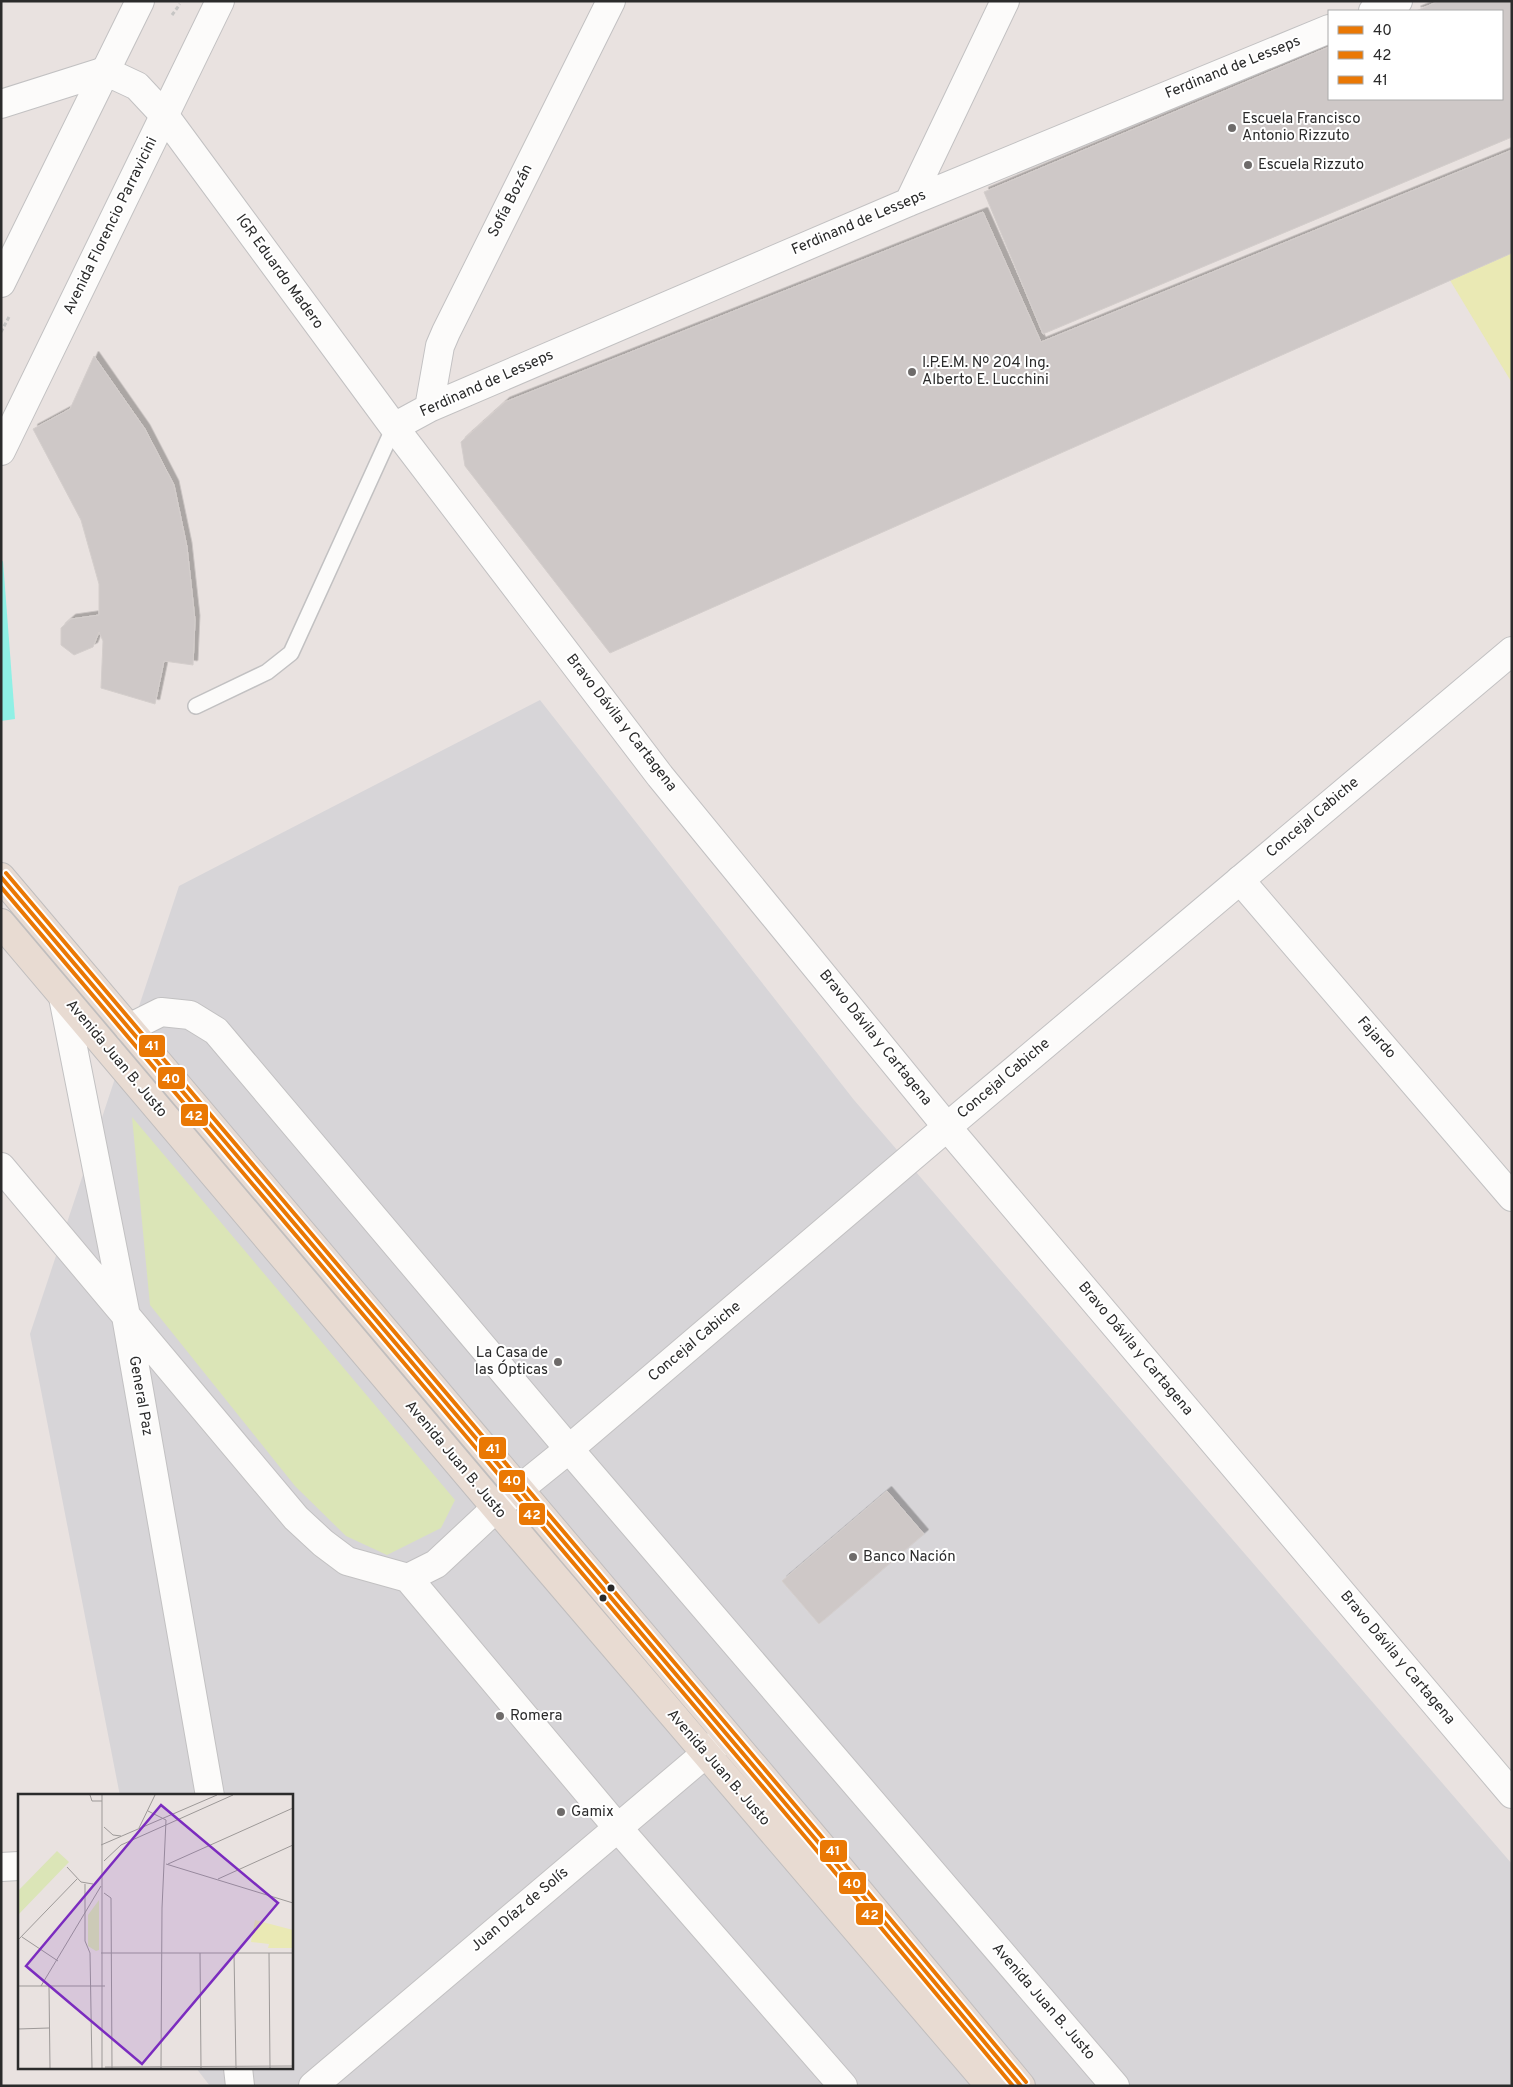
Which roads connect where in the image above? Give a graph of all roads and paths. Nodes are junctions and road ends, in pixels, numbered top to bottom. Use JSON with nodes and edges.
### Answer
{"nodes":[{"id":1,"x":140,"y":1,"type":"edge"},
{"id":2,"x":220,"y":1,"type":"edge"},
{"id":3,"x":611,"y":1,"type":"edge"},
{"id":4,"x":1005,"y":1,"type":"edge"},
{"id":5,"x":1398,"y":1,"type":"edge"},
{"id":6,"x":1376,"y":10,"type":"edge"},
{"id":7,"x":1328,"y":29,"type":"edge"},
{"id":8,"x":105,"y":71,"type":"junction"},
{"id":9,"x":1,"y":104,"type":"edge"},
{"id":10,"x":164,"y":116,"type":"junction"},
{"id":11,"x":908,"y":202,"type":"junction"},
{"id":12,"x":1,"y":283,"type":"edge"},
{"id":13,"x":429,"y":408,"type":"junction"},
{"id":14,"x":394,"y":427,"type":"junction"},
{"id":15,"x":1,"y":451,"type":"edge"},
{"id":16,"x":1510,"y":657,"type":"edge"},
{"id":17,"x":196,"y":706,"type":"dead end"},
{"id":18,"x":1,"y":877,"type":"edge"},
{"id":19,"x":1240,"y":880,"type":"junction"},
{"id":20,"x":1,"y":924,"type":"edge"},
{"id":21,"x":64,"y":997,"type":"junction"},
{"id":22,"x":129,"y":1028,"type":"junction"},
{"id":23,"x":947,"y":1127,"type":"junction"},
{"id":24,"x":1,"y":1167,"type":"edge"},
{"id":25,"x":1512,"y":1196,"type":"edge"},
{"id":26,"x":126,"y":1316,"type":"junction"},
{"id":27,"x":569,"y":1449,"type":"junction"},
{"id":28,"x":520,"y":1490,"type":"junction"},
{"id":29,"x":496,"y":1508,"type":"junction"},
{"id":30,"x":408,"y":1578,"type":"junction"},
{"id":31,"x":727,"y":1735,"type":"junction"},
{"id":32,"x":705,"y":1753,"type":"junction"},
{"id":33,"x":210,"y":1794,"type":"edge"},
{"id":34,"x":1512,"y":1794,"type":"edge"},
{"id":35,"x":617,"y":1828,"type":"junction"},
{"id":36,"x":18,"y":1866,"type":"edge"},
{"id":37,"x":1,"y":1868,"type":"edge"},
{"id":38,"x":238,"y":2070,"type":"edge"},
{"id":39,"x":240,"y":2086,"type":"edge"},
{"id":40,"x":313,"y":2086,"type":"edge"},
{"id":41,"x":844,"y":2086,"type":"edge"},
{"id":42,"x":990,"y":2086,"type":"edge"},
{"id":43,"x":1021,"y":2086,"type":"edge"},
{"id":44,"x":1115,"y":2086,"type":"edge"}],
"edges":[{"from":1,"to":8,"type":"street"},
{"from":2,"to":10,"type":"street","name":"Avenida Florencio Parravicini"},
{"from":3,"to":13,"type":"street","name":"Sofía Bozán"},
{"from":4,"to":11,"type":"street"},
{"from":5,"to":6,"type":"street"},
{"from":7,"to":11,"type":"street","name":"Ferdinand de Lesseps"},
{"from":8,"to":9,"type":"street"},
{"from":8,"to":10,"type":"street","name":"IGR Eduardo Madero"},
{"from":8,"to":12,"type":"street"},
{"from":10,"to":14,"type":"street","name":"IGR Eduardo Madero"},
{"from":10,"to":15,"type":"street","name":"Avenida Florencio Parravicini"},
{"from":11,"to":13,"type":"street","name":"Ferdinand de Lesseps"},
{"from":13,"to":14,"type":"street","name":"Ferdinand de Lesseps"},
{"from":14,"to":17,"type":"lane"},
{"from":14,"to":23,"type":"street","name":"Bravo Dávila y Cartagena"},
{"from":16,"to":19,"type":"street","name":"Concejal Cabiche"},
{"from":18,"to":22,"type":"main road","name":"Avenida Juan B. Justo"},
{"from":19,"to":23,"type":"street","name":"Concejal Cabiche"},
{"from":19,"to":25,"type":"street","name":"Fajardo"},
{"from":20,"to":21,"type":"main road","name":"Avenida Juan B. Justo"},
{"from":21,"to":26,"type":"street","name":"General Paz"},
{"from":21,"to":29,"type":"main road","name":"Avenida Juan B. Justo"},
{"from":22,"to":27,"type":"street","name":"Avenida Juan B. Justo"},
{"from":22,"to":28,"type":"main road","name":"Avenida Juan B. Justo"},
{"from":23,"to":27,"type":"street","name":"Concejal Cabiche"},
{"from":23,"to":34,"type":"street","name":"Bravo Dávila y Cartagena"},
{"from":24,"to":26,"type":"street"},
{"from":26,"to":30,"type":"street"},
{"from":26,"to":33,"type":"street","name":"General Paz"},
{"from":27,"to":28,"type":"street","name":"Concejal Cabiche"},
{"from":27,"to":44,"type":"street","name":"Avenida Juan B. Justo"},
{"from":28,"to":29,"type":"street","name":"Concejal Cabiche"},
{"from":28,"to":31,"type":"main road","name":"Avenida Juan B. Justo"},
{"from":29,"to":30,"type":"street","name":"Concejal Cabiche"},
{"from":29,"to":32,"type":"main road","name":"Avenida Juan B. Justo"},
{"from":30,"to":35,"type":"street"},
{"from":31,"to":32,"type":"street","name":"Juan Díaz de Solís"},
{"from":31,"to":43,"type":"main road","name":"Avenida Juan B. Justo"},
{"from":32,"to":35,"type":"street","name":"Juan Díaz de Solís"},
{"from":32,"to":42,"type":"main road","name":"Avenida Juan B. Justo"},
{"from":35,"to":40,"type":"street","name":"Juan Díaz de Solís"},
{"from":35,"to":41,"type":"street"},
{"from":36,"to":37,"type":"street"},
{"from":38,"to":39,"type":"street"}]}
